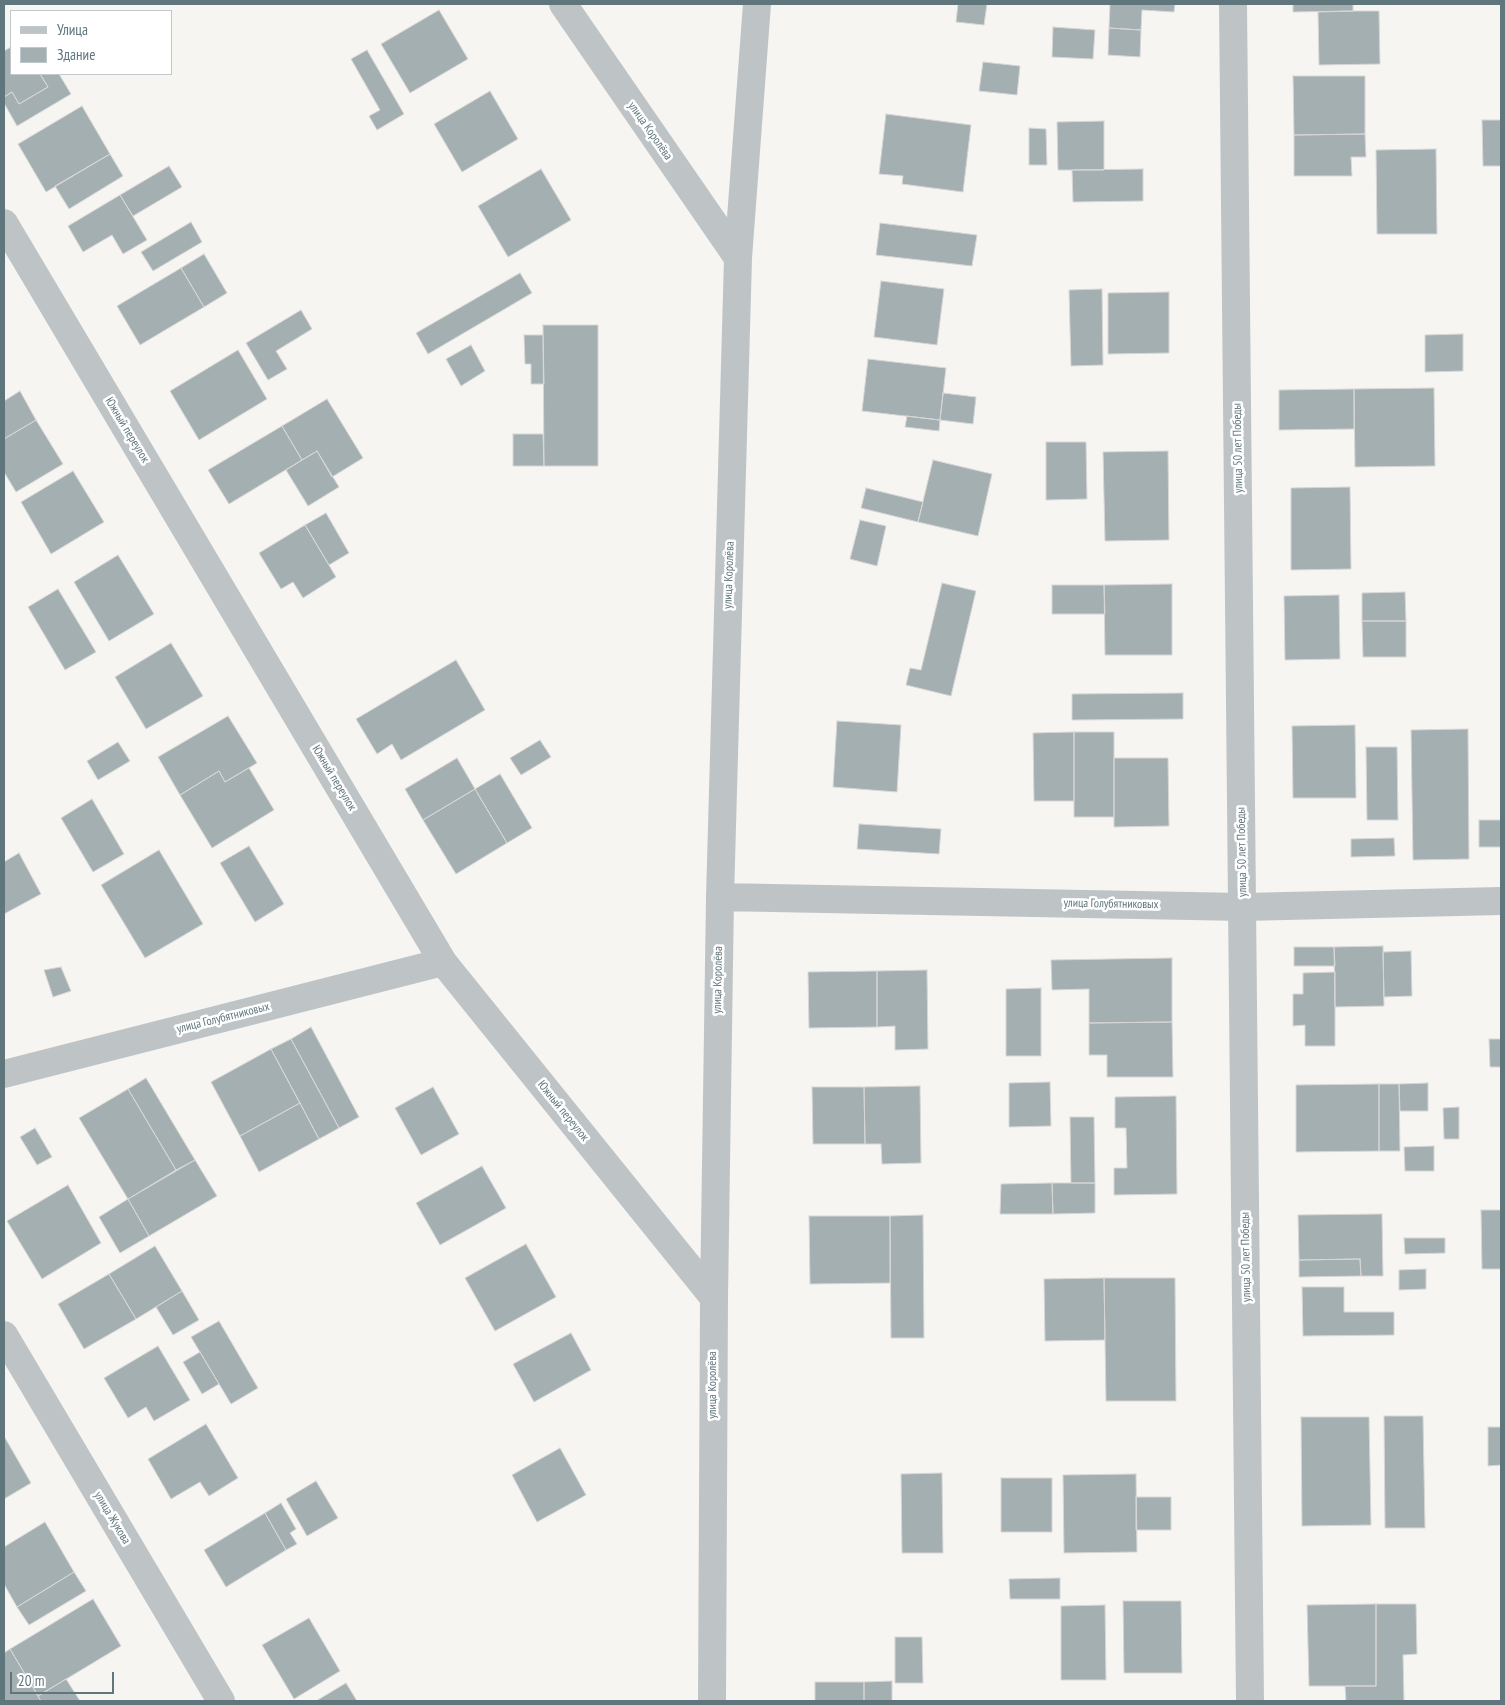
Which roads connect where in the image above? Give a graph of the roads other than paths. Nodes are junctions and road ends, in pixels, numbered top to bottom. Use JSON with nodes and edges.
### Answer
{"nodes":[{"id":1,"x":563,"y":4,"type":"edge"},
{"id":2,"x":757,"y":4,"type":"edge"},
{"id":3,"x":1233,"y":4,"type":"edge"},
{"id":4,"x":4,"y":223,"type":"edge"},
{"id":5,"x":738,"y":258,"type":"junction"},
{"id":6,"x":720,"y":897,"type":"junction"},
{"id":7,"x":1501,"y":901,"type":"edge"},
{"id":8,"x":1243,"y":907,"type":"junction"},
{"id":9,"x":443,"y":962,"type":"junction"},
{"id":10,"x":4,"y":1074,"type":"edge"},
{"id":11,"x":714,"y":1298,"type":"junction"},
{"id":12,"x":4,"y":1335,"type":"edge"},
{"id":13,"x":221,"y":1701,"type":"edge"},
{"id":14,"x":712,"y":1701,"type":"edge"},
{"id":15,"x":1250,"y":1701,"type":"edge"}],
"edges":[{"from":1,"to":5,"type":"street","name":"улица Королёва"},
{"from":2,"to":5,"type":"street","name":"улица Королёва"},
{"from":3,"to":8,"type":"street","name":"улица 50 лет Победы"},
{"from":4,"to":9,"type":"street","name":"Южный переулок"},
{"from":5,"to":6,"type":"street","name":"улица Королёва"},
{"from":6,"to":8,"type":"street","name":"улица Голубятниковых"},
{"from":6,"to":11,"type":"street","name":"улица Королёва"},
{"from":7,"to":8,"type":"street","name":"улица Голубятниковых"},
{"from":8,"to":15,"type":"street","name":"улица 50 лет Победы"},
{"from":9,"to":10,"type":"street","name":"улица Голубятниковых"},
{"from":9,"to":11,"type":"street","name":"Южный переулок"},
{"from":11,"to":14,"type":"street","name":"улица Королёва"},
{"from":12,"to":13,"type":"street","name":"улица Жукова"}]}
